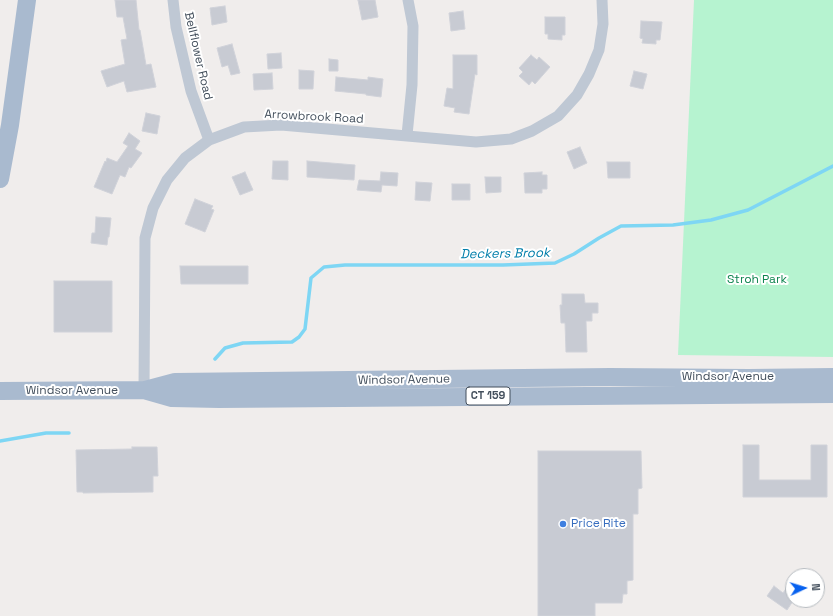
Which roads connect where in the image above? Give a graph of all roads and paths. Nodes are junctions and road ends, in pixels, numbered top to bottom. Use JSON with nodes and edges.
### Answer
{"nodes":[{"id":1,"x":27,"y":0,"type":"edge"},
{"id":2,"x":173,"y":0,"type":"edge"},
{"id":3,"x":408,"y":0,"type":"edge"},
{"id":4,"x":602,"y":0,"type":"edge"},
{"id":5,"x":407,"y":136,"type":"junction"},
{"id":6,"x":208,"y":140,"type":"junction"},
{"id":7,"x":0,"y":179,"type":"edge"},
{"id":8,"x":535,"y":378,"type":"junction"},
{"id":9,"x":828,"y":386,"type":"edge"},
{"id":10,"x":144,"y":390,"type":"junction"},
{"id":11,"x":248,"y":390,"type":"junction"},
{"id":12,"x":0,"y":391,"type":"edge"},
{"id":13,"x":531,"y":396,"type":"junction"}],
"edges":[{"from":1,"to":7,"type":"main road"},
{"from":2,"to":6,"type":"street","name":"Bellflower Road"},
{"from":3,"to":5,"type":"street"},
{"from":4,"to":5,"type":"street","name":"Arrowbrook Road"},
{"from":5,"to":6,"type":"street","name":"Arrowbrook Road"},
{"from":6,"to":10,"type":"street","name":"Arrowbrook Road"},
{"from":8,"to":9,"type":"main road","name":"Windsor Avenue","number":"CT 159"},
{"from":8,"to":11,"type":"main road","name":"Windsor Avenue","number":"CT 159"},
{"from":8,"to":13,"type":"main road"},
{"from":9,"to":13,"type":"main road","name":"Windsor Avenue","number":"CT 159"},
{"from":10,"to":11,"type":"main road","name":"Windsor Avenue","number":"CT 159"},
{"from":10,"to":12,"type":"main road","name":"Windsor Avenue","number":"CT 159"},
{"from":11,"to":13,"type":"main road","name":"Windsor Avenue","number":"CT 159"}]}
